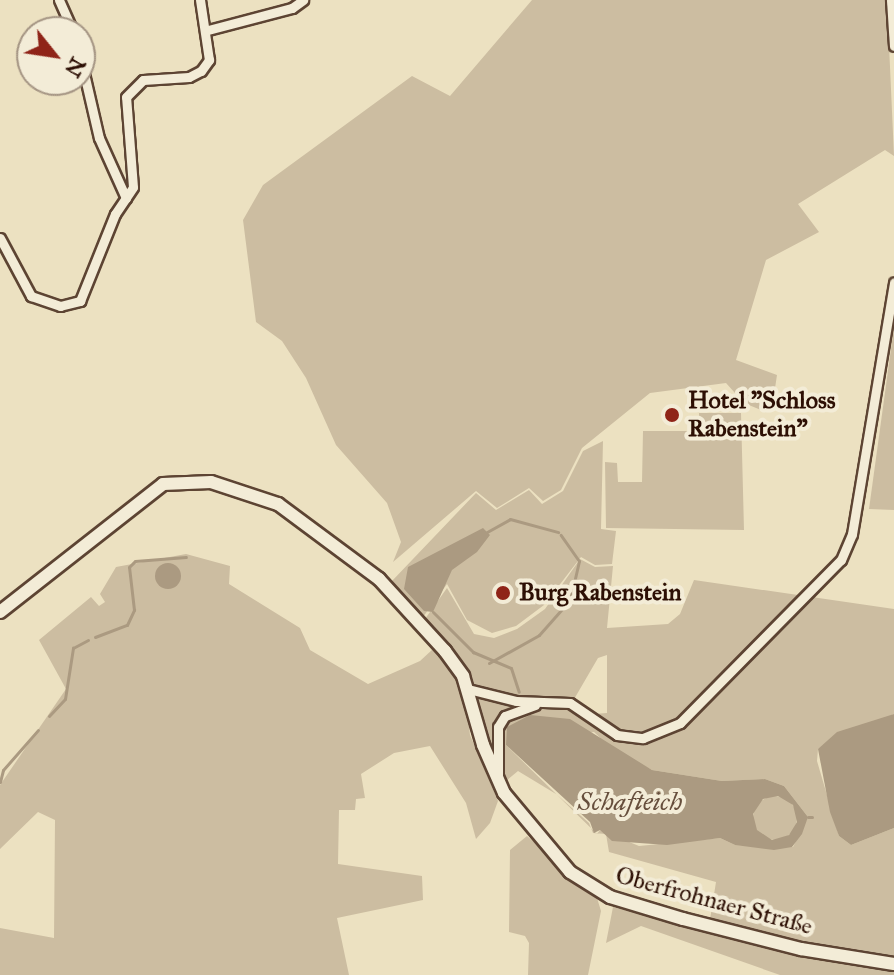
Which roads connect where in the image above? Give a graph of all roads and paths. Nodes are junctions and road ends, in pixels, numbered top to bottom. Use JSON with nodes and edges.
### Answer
{"nodes":[{"id":1,"x":200,"y":0,"type":"edge"},
{"id":2,"x":303,"y":0,"type":"edge"},
{"id":3,"x":891,"y":0,"type":"edge"},
{"id":4,"x":208,"y":30,"type":"junction"},
{"id":5,"x":894,"y":46,"type":"edge"},
{"id":6,"x":89,"y":96,"type":"edge"},
{"id":7,"x":126,"y":198,"type":"junction"},
{"id":8,"x":0,"y":238,"type":"edge"},
{"id":9,"x":894,"y":282,"type":"edge"},
{"id":10,"x":0,"y":612,"type":"edge"},
{"id":11,"x":468,"y":689,"type":"junction"},
{"id":12,"x":538,"y":704,"type":"junction"},
{"id":13,"x":499,"y":782,"type":"junction"},
{"id":14,"x":894,"y":964,"type":"edge"}],
"edges":[{"from":1,"to":4,"type":"street"},
{"from":2,"to":4,"type":"street"},
{"from":3,"to":5,"type":"street"},
{"from":4,"to":7,"type":"street"},
{"from":6,"to":7,"type":"street"},
{"from":7,"to":8,"type":"street"},
{"from":9,"to":12,"type":"street"},
{"from":10,"to":11,"type":"main road","name":"Oberfrohnaer Straße"},
{"from":11,"to":12,"type":"street"},
{"from":11,"to":13,"type":"main road","name":"Oberfrohnaer Straße"},
{"from":12,"to":13,"type":"street"},
{"from":13,"to":14,"type":"main road","name":"Oberfrohnaer Straße"}]}
